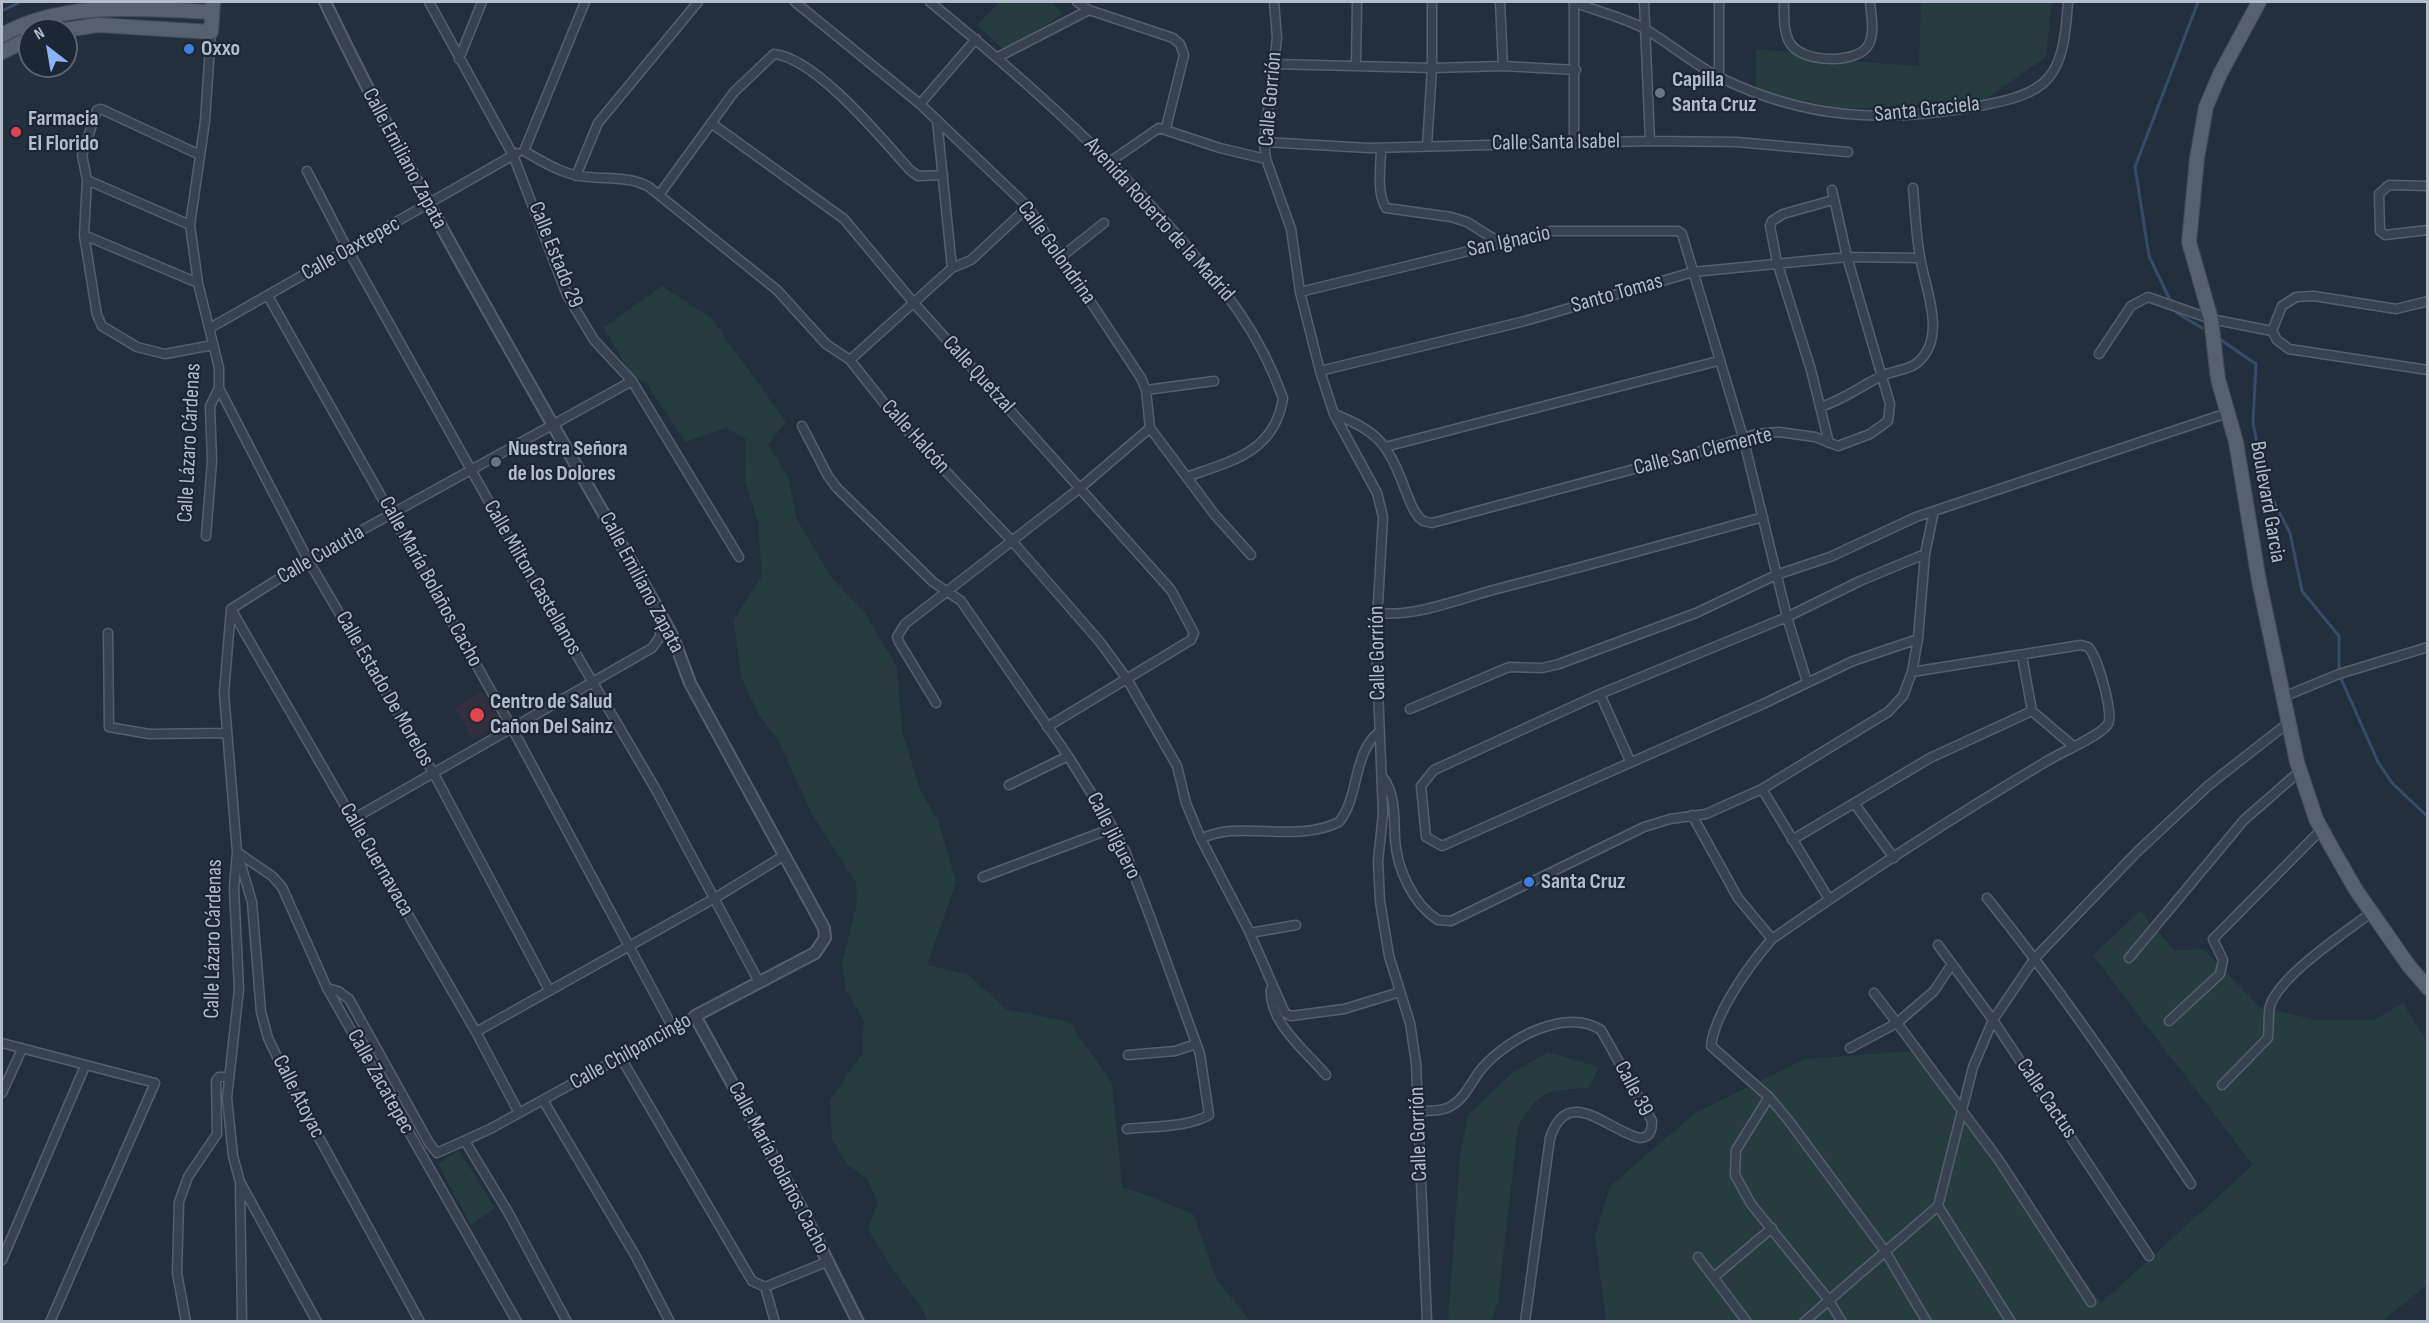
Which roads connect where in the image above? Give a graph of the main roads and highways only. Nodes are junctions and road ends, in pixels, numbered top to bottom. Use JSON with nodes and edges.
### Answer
{"nodes":[{"id":1,"x":2259,"y":2,"type":"edge"},
{"id":2,"x":212,"y":7,"type":"edge"},
{"id":3,"x":123,"y":10,"type":"junction"},
{"id":4,"x":124,"y":26,"type":"junction"},
{"id":5,"x":78,"y":28,"type":"edge"},
{"id":6,"x":2,"y":35,"type":"edge"},
{"id":7,"x":18,"y":44,"type":"edge"},
{"id":8,"x":2,"y":52,"type":"edge"},
{"id":9,"x":2427,"y":988,"type":"edge"}],
"edges":[{"from":1,"to":9,"type":"main road","name":"Boulevard Garcia"},
{"from":2,"to":3,"type":"main road"},
{"from":2,"to":4,"type":"main road","name":"Calle Lázaro Cárdenas"},
{"from":3,"to":4,"type":"main road"},
{"from":3,"to":6,"type":"main road"},
{"from":4,"to":5,"type":"main road"},
{"from":7,"to":8,"type":"main road"}]}
